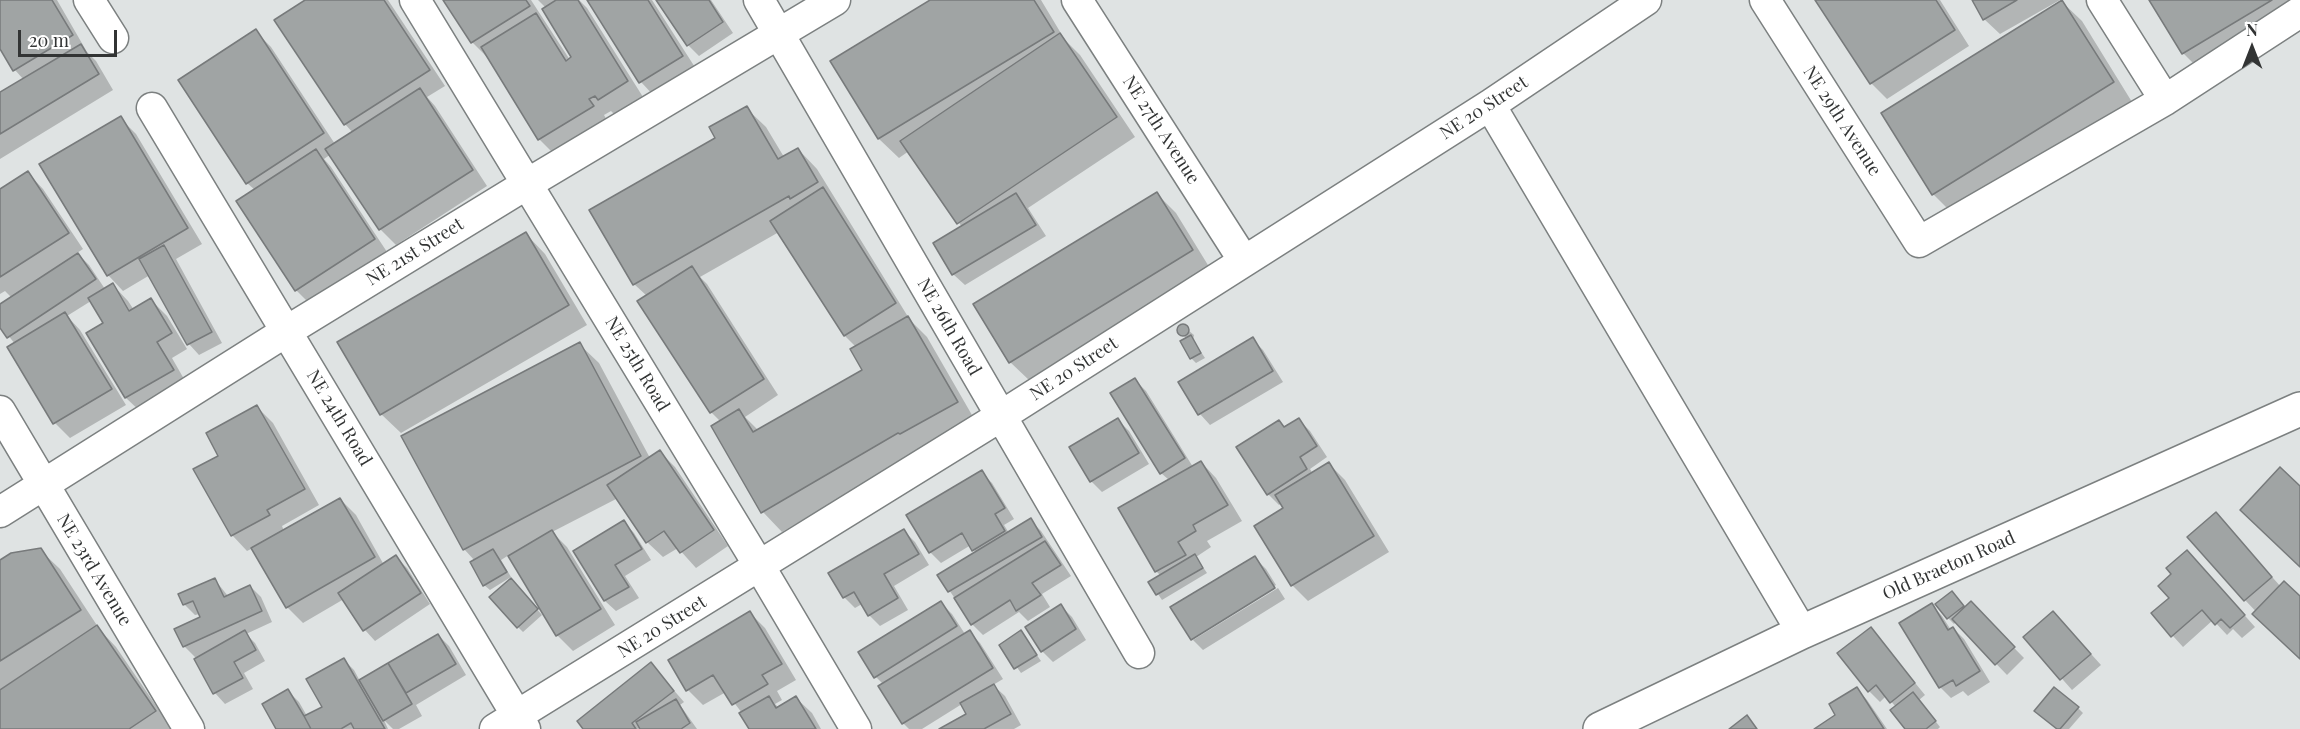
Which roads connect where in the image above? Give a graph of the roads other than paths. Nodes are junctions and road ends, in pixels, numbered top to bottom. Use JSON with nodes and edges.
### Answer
{"nodes":[{"id":1,"x":89,"y":0,"type":"edge"},
{"id":2,"x":415,"y":0,"type":"edge"},
{"id":3,"x":759,"y":0,"type":"edge"},
{"id":4,"x":836,"y":0,"type":"edge"},
{"id":5,"x":1077,"y":0,"type":"edge"},
{"id":6,"x":1646,"y":0,"type":"edge"},
{"id":7,"x":1765,"y":0,"type":"edge"},
{"id":8,"x":2103,"y":0,"type":"edge"},
{"id":9,"x":2300,"y":12,"type":"edge"},
{"id":10,"x":779,"y":32,"type":"junction"},
{"id":11,"x":113,"y":38,"type":"dead end"},
{"id":12,"x":2165,"y":100,"type":"junction"},
{"id":13,"x":1490,"y":105,"type":"junction"},
{"id":14,"x":152,"y":108,"type":"dead end"},
{"id":15,"x":527,"y":183,"type":"junction"},
{"id":16,"x":1244,"y":261,"type":"junction"},
{"id":17,"x":287,"y":331,"type":"junction"},
{"id":18,"x":2300,"y":409,"type":"edge"},
{"id":19,"x":0,"y":411,"type":"edge"},
{"id":20,"x":1001,"y":416,"type":"junction"},
{"id":21,"x":44,"y":485,"type":"junction"},
{"id":22,"x":0,"y":512,"type":"edge"},
{"id":23,"x":760,"y":567,"type":"junction"},
{"id":24,"x":1802,"y":632,"type":"junction"},
{"id":25,"x":1140,"y":653,"type":"dead end"},
{"id":26,"x":512,"y":725,"type":"edge"},
{"id":27,"x":189,"y":729,"type":"edge"},
{"id":28,"x":855,"y":729,"type":"edge"},
{"id":29,"x":1600,"y":729,"type":"edge"}],
"edges":[{"from":1,"to":11,"type":"street"},
{"from":2,"to":15,"type":"street","name":"NE 25th Road"},
{"from":3,"to":10,"type":"street","name":"NE 26th Road"},
{"from":4,"to":10,"type":"street","name":"NE 21st Street"},
{"from":5,"to":16,"type":"street","name":"NE 27th Avenue"},
{"from":6,"to":13,"type":"street","name":"NE 20 Street"},
{"from":7,"to":12,"type":"street","name":"NE 29th Avenue"},
{"from":8,"to":12,"type":"street"},
{"from":9,"to":12,"type":"street"},
{"from":10,"to":15,"type":"street","name":"NE 21st Street"},
{"from":10,"to":20,"type":"street","name":"NE 26th Road"},
{"from":13,"to":16,"type":"street","name":"NE 20 Street"},
{"from":13,"to":24,"type":"street"},
{"from":14,"to":17,"type":"street","name":"NE 24th Road"},
{"from":15,"to":17,"type":"street","name":"NE 21st Street"},
{"from":15,"to":23,"type":"street","name":"NE 25th Road"},
{"from":16,"to":20,"type":"street","name":"NE 20 Street"},
{"from":17,"to":21,"type":"street","name":"NE 21st Street"},
{"from":17,"to":26,"type":"street","name":"NE 24th Road"},
{"from":18,"to":24,"type":"street","name":"Old Braeton Road"},
{"from":19,"to":21,"type":"street","name":"NE 23rd Avenue"},
{"from":20,"to":23,"type":"street","name":"NE 20 Street"},
{"from":20,"to":25,"type":"street","name":"NE 26th Road"},
{"from":21,"to":22,"type":"street","name":"NE 21st Street"},
{"from":21,"to":27,"type":"street","name":"NE 23rd Avenue"},
{"from":23,"to":26,"type":"street","name":"NE 20 Street"},
{"from":23,"to":28,"type":"street","name":"NE 25th Road"},
{"from":24,"to":29,"type":"street","name":"Old Braeton Road"}]}
